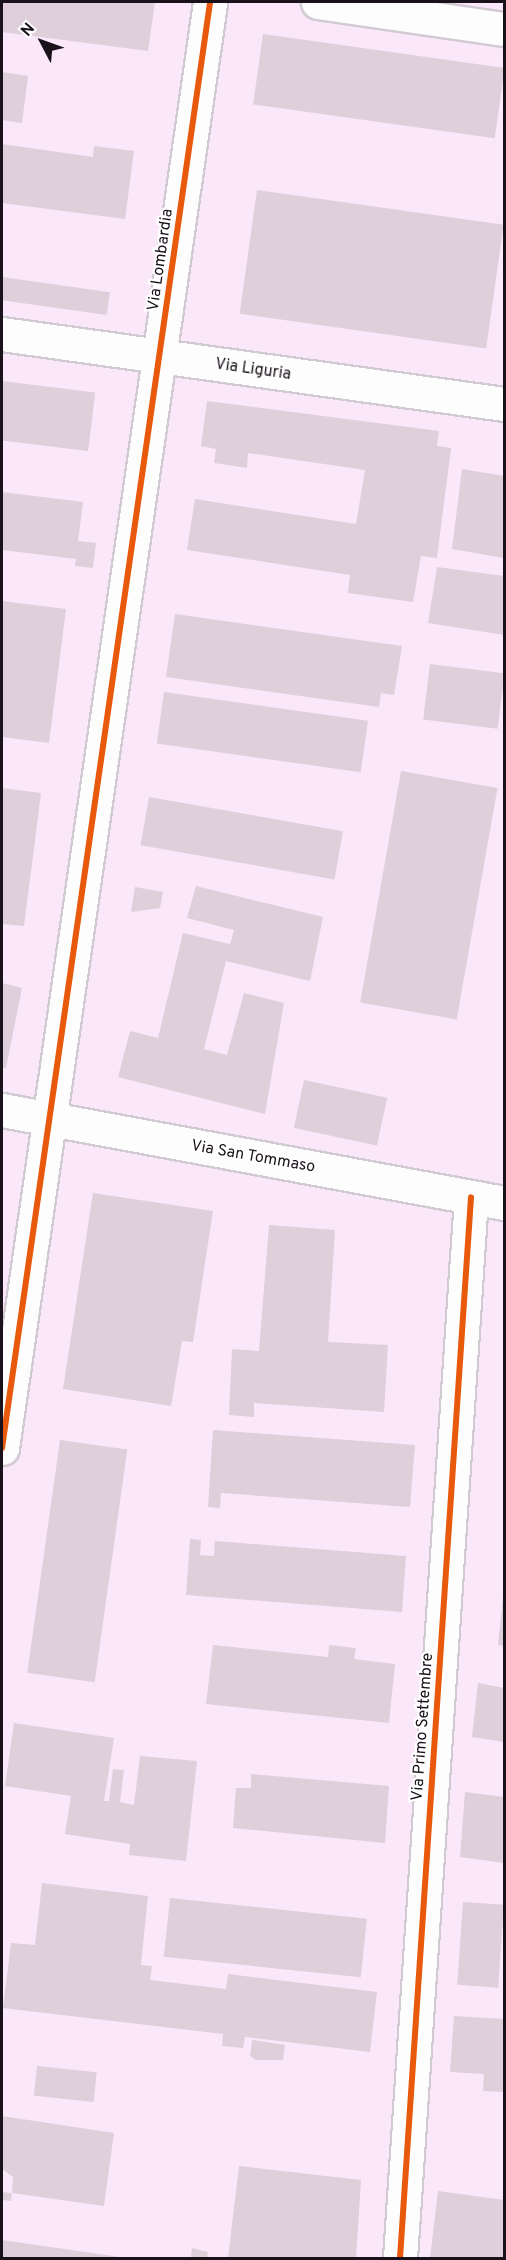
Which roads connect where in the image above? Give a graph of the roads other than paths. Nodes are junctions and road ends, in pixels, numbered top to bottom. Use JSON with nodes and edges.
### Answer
{"nodes":[{"id":1,"x":210,"y":2,"type":"edge"},
{"id":2,"x":318,"y":2,"type":"edge"},
{"id":3,"x":504,"y":29,"type":"edge"},
{"id":4,"x":2,"y":334,"type":"edge"},
{"id":5,"x":161,"y":358,"type":"junction"},
{"id":6,"x":504,"y":404,"type":"edge"},
{"id":7,"x":2,"y":1110,"type":"edge"},
{"id":8,"x":52,"y":1120,"type":"junction"},
{"id":9,"x":471,"y":1197,"type":"junction"},
{"id":10,"x":504,"y":1203,"type":"edge"},
{"id":11,"x":2,"y":1448,"type":"edge"},
{"id":12,"x":400,"y":2259,"type":"edge"}],
"edges":[{"from":1,"to":5,"type":"street","name":"Via Lombardia"},
{"from":2,"to":3,"type":"street"},
{"from":4,"to":5,"type":"street","name":"Via Liguria"},
{"from":5,"to":6,"type":"street","name":"Via Liguria"},
{"from":5,"to":8,"type":"street","name":"Via Lombardia"},
{"from":7,"to":8,"type":"street","name":"Via San Tommaso"},
{"from":8,"to":9,"type":"street","name":"Via San Tommaso"},
{"from":8,"to":11,"type":"street","name":"Via Lombardia"},
{"from":9,"to":10,"type":"street","name":"Via San Tommaso"},
{"from":9,"to":12,"type":"street","name":"Via Primo Settembre"}]}
